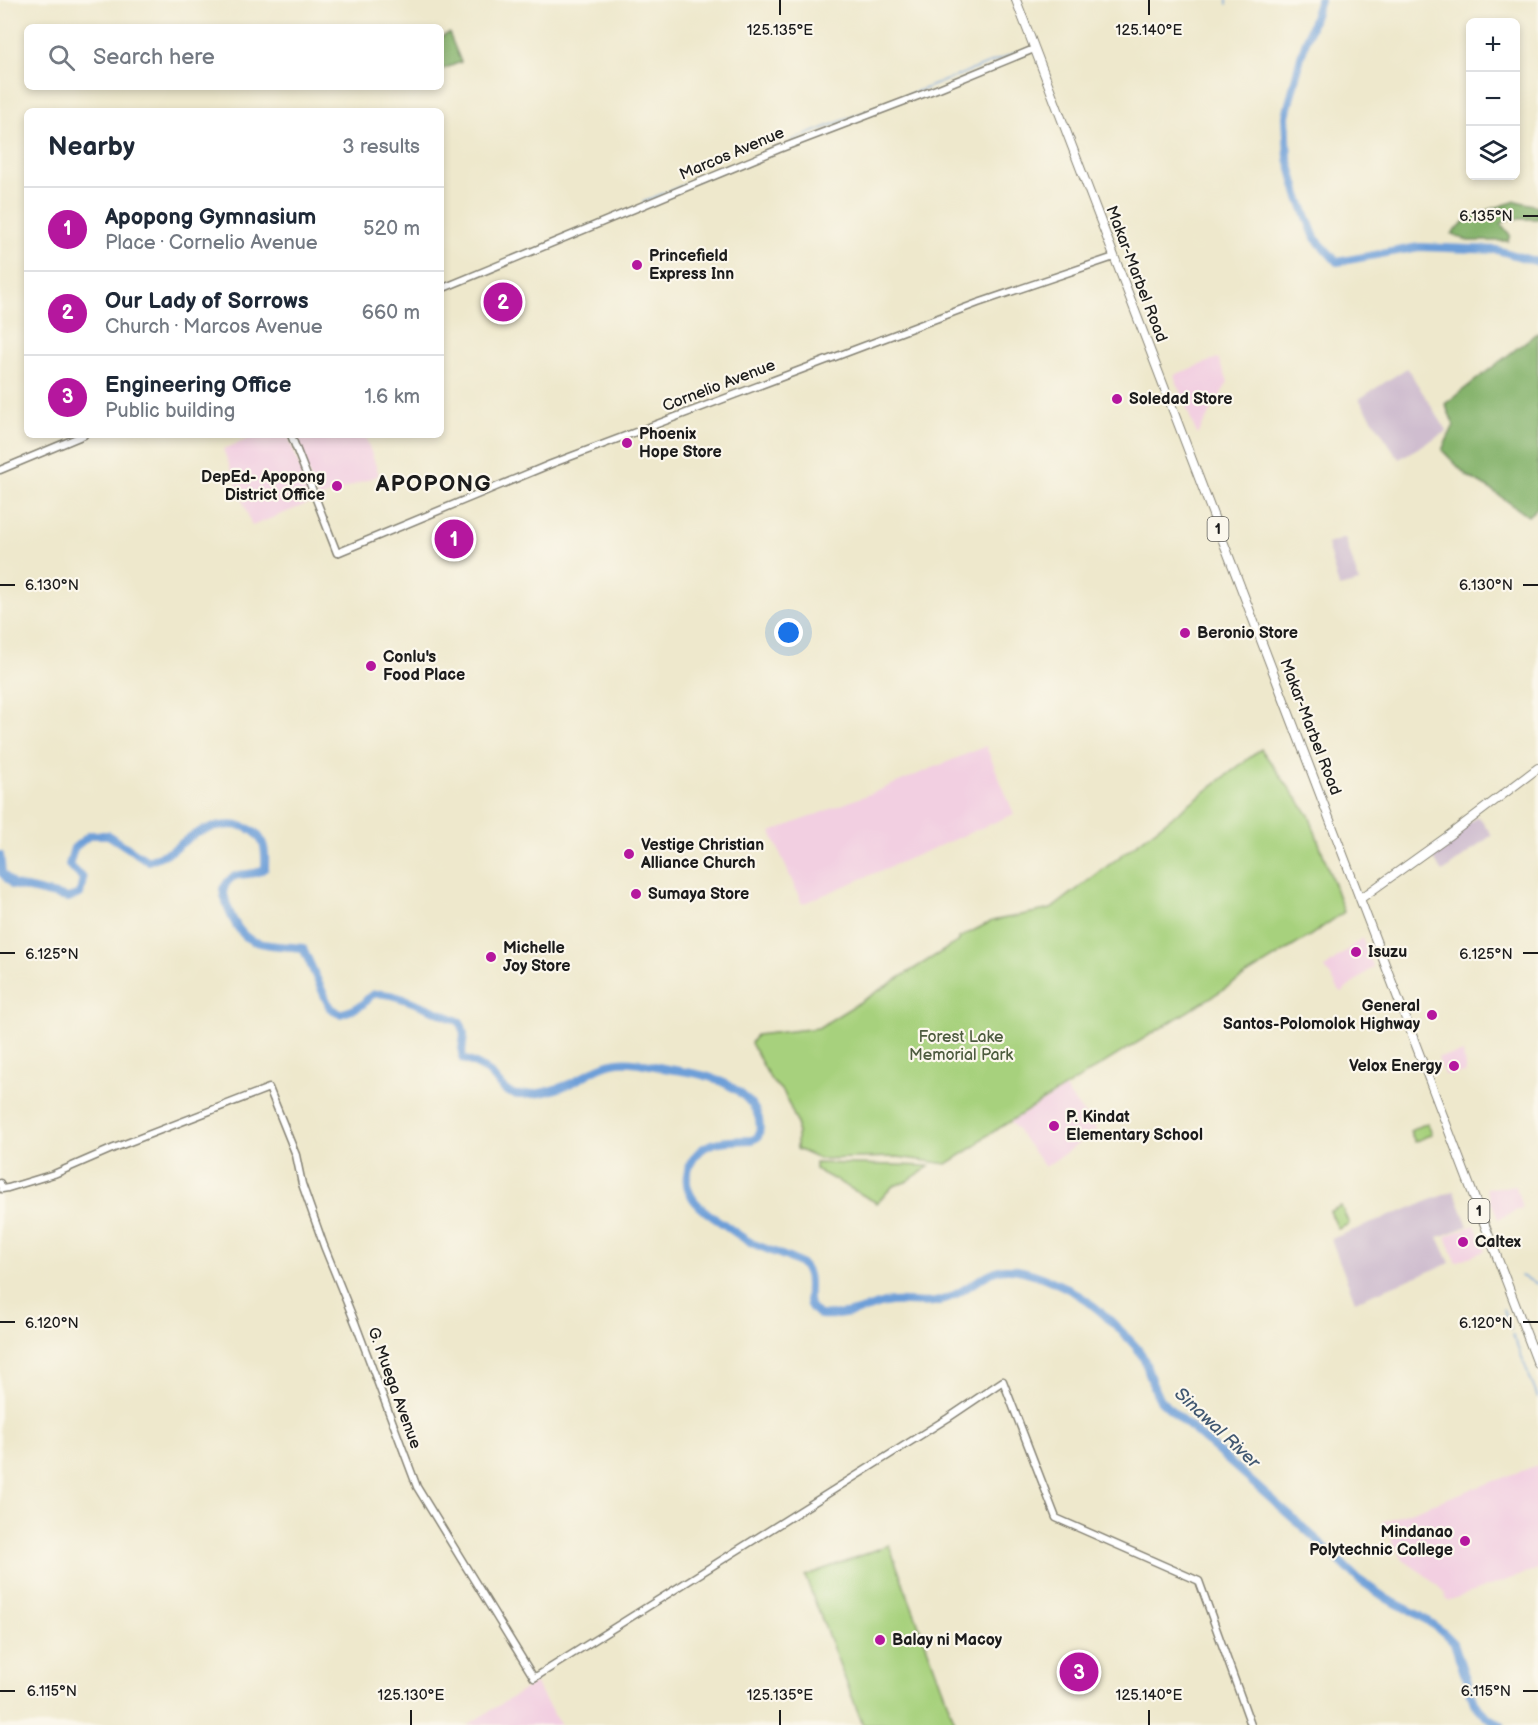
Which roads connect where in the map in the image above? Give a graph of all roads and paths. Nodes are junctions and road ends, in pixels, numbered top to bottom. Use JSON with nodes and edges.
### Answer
{"nodes":[{"id":1,"x":1016,"y":0,"type":"edge"},
{"id":2,"x":1035,"y":49,"type":"junction"},
{"id":3,"x":1114,"y":257,"type":"junction"},
{"id":4,"x":444,"y":289,"type":"edge"},
{"id":5,"x":77,"y":438,"type":"edge"},
{"id":6,"x":292,"y":438,"type":"edge"},
{"id":7,"x":0,"y":470,"type":"edge"},
{"id":8,"x":1538,"y":768,"type":"edge"},
{"id":9,"x":1360,"y":899,"type":"junction"},
{"id":10,"x":1,"y":1186,"type":"edge"},
{"id":11,"x":1538,"y":1364,"type":"edge"},
{"id":12,"x":1251,"y":1725,"type":"edge"}],
"edges":[{"from":1,"to":2,"type":"main road","name":"Makar-Marbel Road","number":"1"},
{"from":2,"to":3,"type":"main road","name":"Makar-Marbel Road","number":"1"},
{"from":2,"to":4,"type":"street","name":"Marcos Avenue"},
{"from":3,"to":6,"type":"street","name":"Cornelio Avenue"},
{"from":3,"to":9,"type":"main road","name":"Makar-Marbel Road","number":"1"},
{"from":5,"to":7,"type":"street"},
{"from":8,"to":9,"type":"main road"},
{"from":9,"to":11,"type":"main road","name":"Makar-Marbel Road","number":"1"},
{"from":10,"to":12,"type":"street","name":"G. Muega Avenue"}]}
